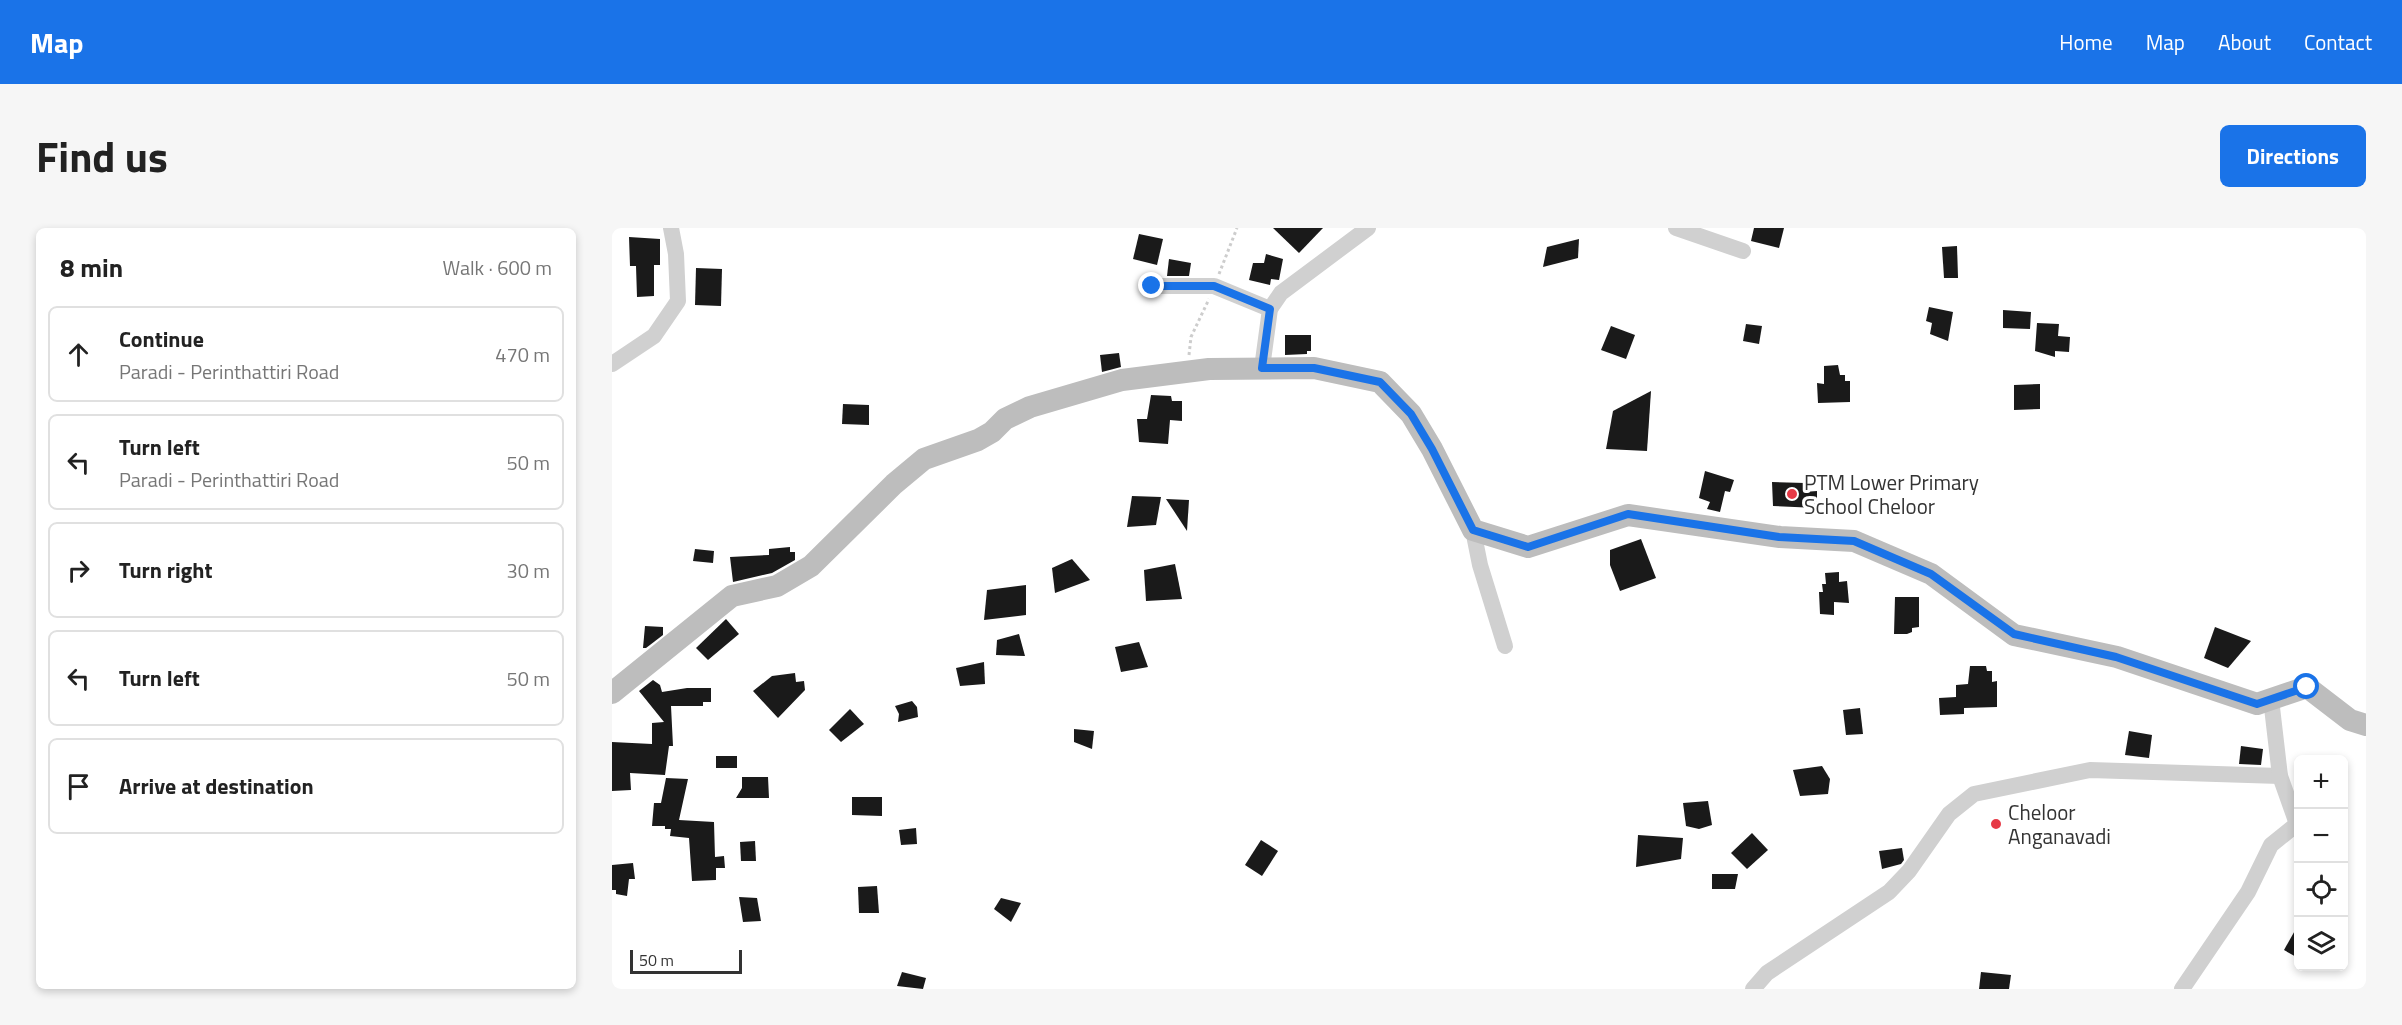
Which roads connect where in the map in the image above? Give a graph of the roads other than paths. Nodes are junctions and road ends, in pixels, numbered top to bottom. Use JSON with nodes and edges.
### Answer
{"nodes":[{"id":1,"x":671,"y":228,"type":"edge"},
{"id":2,"x":1368,"y":228,"type":"edge"},
{"id":3,"x":1676,"y":228,"type":"edge"},
{"id":4,"x":1743,"y":251,"type":"dead end"},
{"id":5,"x":1152,"y":286,"type":"dead end"},
{"id":6,"x":1270,"y":309,"type":"junction"},
{"id":7,"x":612,"y":364,"type":"edge"},
{"id":8,"x":1262,"y":368,"type":"junction"},
{"id":9,"x":1473,"y":530,"type":"junction"},
{"id":10,"x":1505,"y":646,"type":"dead end"},
{"id":11,"x":612,"y":693,"type":"edge"},
{"id":12,"x":2271,"y":699,"type":"junction"},
{"id":13,"x":2366,"y":725,"type":"edge"},
{"id":14,"x":2280,"y":776,"type":"junction"},
{"id":15,"x":1753,"y":989,"type":"edge"},
{"id":16,"x":2182,"y":989,"type":"edge"}],
"edges":[{"from":1,"to":7,"type":"street"},
{"from":2,"to":6,"type":"street"},
{"from":3,"to":4,"type":"street"},
{"from":5,"to":6,"type":"street"},
{"from":6,"to":8,"type":"street"},
{"from":8,"to":9,"type":"main road"},
{"from":8,"to":11,"type":"main road"},
{"from":9,"to":10,"type":"street"},
{"from":9,"to":12,"type":"main road"},
{"from":12,"to":13,"type":"main road"},
{"from":12,"to":14,"type":"street"},
{"from":14,"to":15,"type":"street"},
{"from":14,"to":16,"type":"street"}]}
